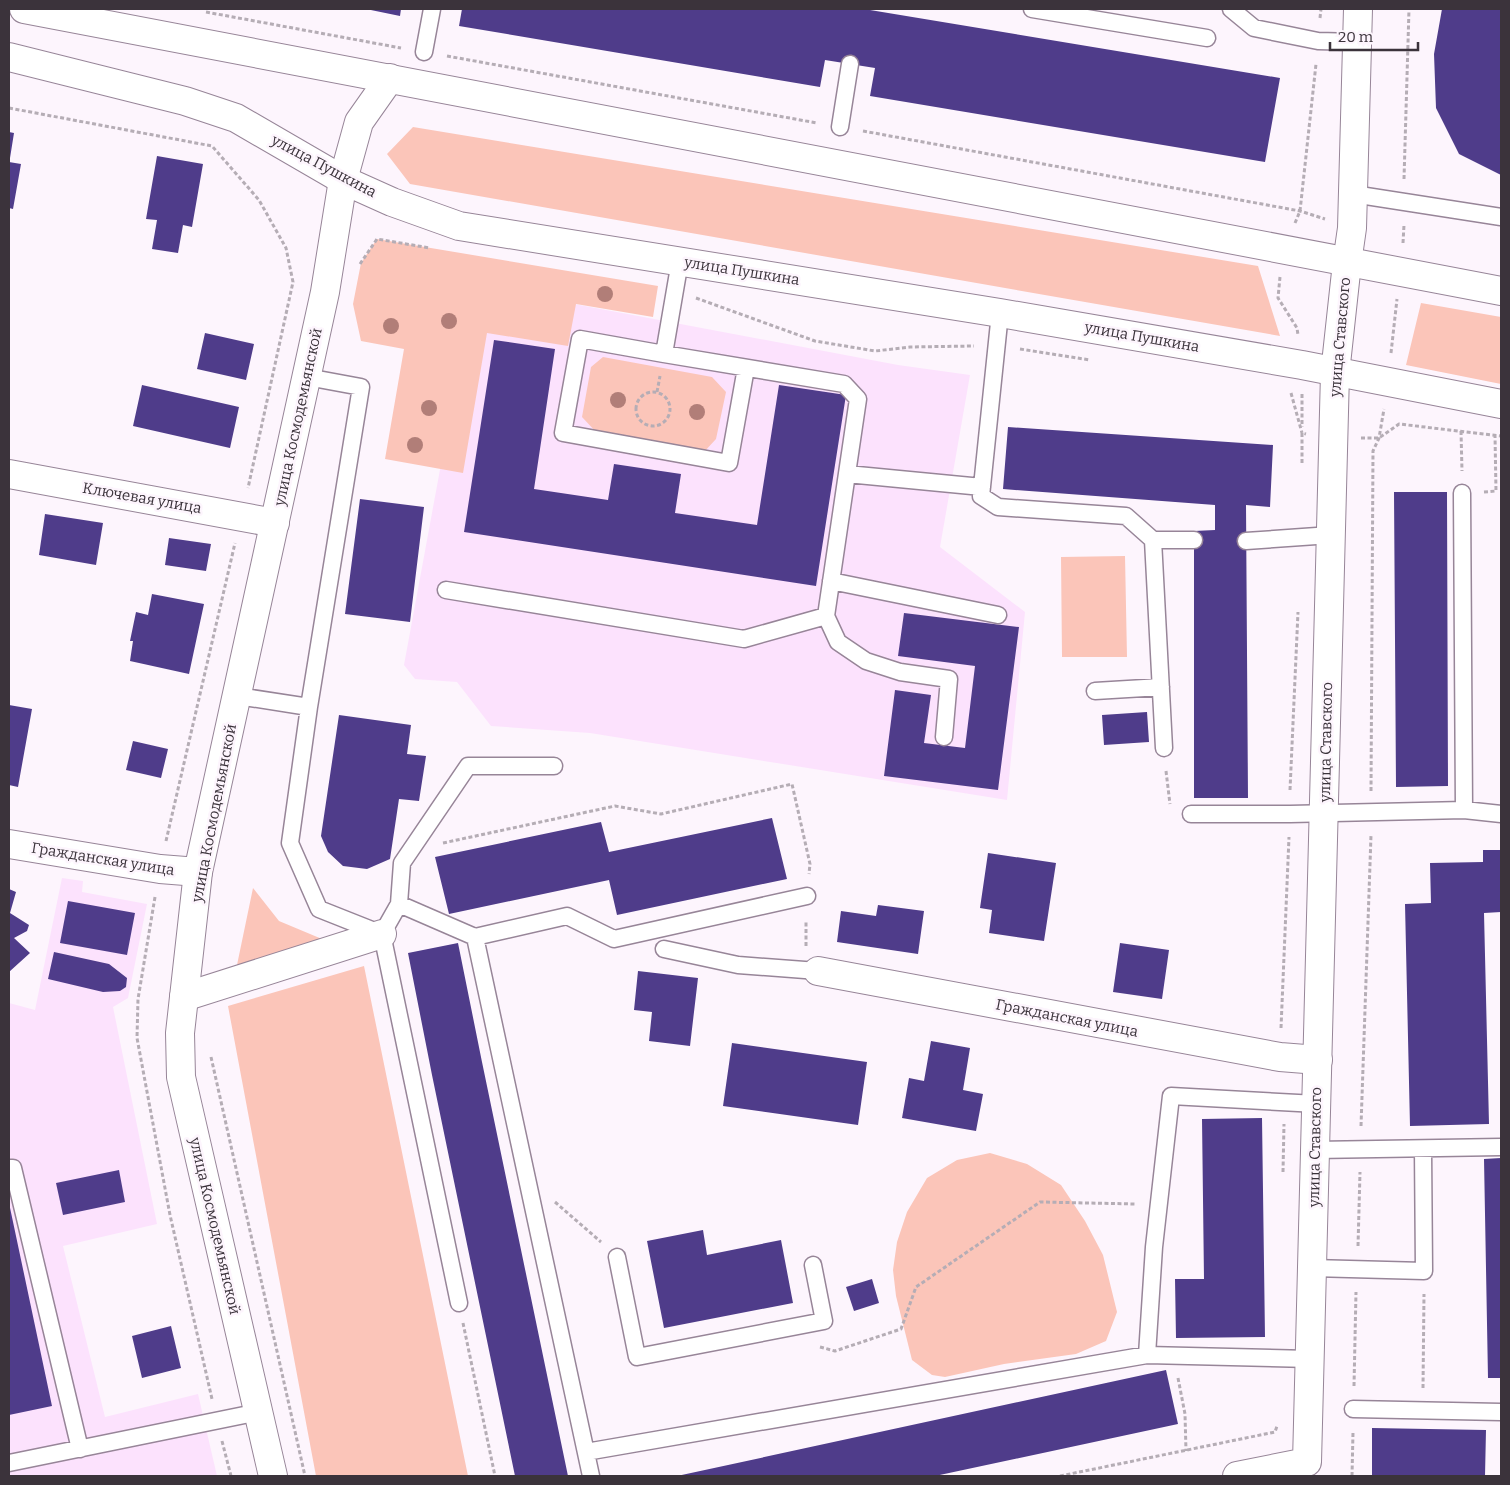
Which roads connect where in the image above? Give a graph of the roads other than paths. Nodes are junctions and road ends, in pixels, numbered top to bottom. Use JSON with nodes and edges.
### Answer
{"nodes":[{"id":1,"x":24,"y":9,"type":"edge"},
{"id":2,"x":432,"y":9,"type":"edge"},
{"id":3,"x":1032,"y":9,"type":"edge"},
{"id":4,"x":1231,"y":9,"type":"edge"},
{"id":5,"x":1358,"y":9,"type":"edge"},
{"id":6,"x":1207,"y":38,"type":"dead end"},
{"id":7,"x":1357,"y":42,"type":"junction"},
{"id":8,"x":424,"y":52,"type":"road end"},
{"id":9,"x":9,"y":57,"type":"edge"},
{"id":10,"x":850,"y":64,"type":"dead end"},
{"id":11,"x":390,"y":78,"type":"junction"},
{"id":12,"x":840,"y":127,"type":"road end"},
{"id":13,"x":343,"y":180,"type":"junction"},
{"id":14,"x":1353,"y":194,"type":"junction"},
{"id":15,"x":1501,"y":217,"type":"edge"},
{"id":16,"x":680,"y":261,"type":"junction"},
{"id":17,"x":1347,"y":263,"type":"junction"},
{"id":18,"x":1501,"y":291,"type":"edge"},
{"id":19,"x":1000,"y":313,"type":"junction"},
{"id":20,"x":664,"y":354,"type":"junction"},
{"id":21,"x":746,"y":368,"type":"junction"},
{"id":22,"x":1335,"y":373,"type":"junction"},
{"id":23,"x":307,"y":377,"type":"junction"},
{"id":24,"x":1501,"y":404,"type":"edge"},
{"id":25,"x":9,"y":474,"type":"edge"},
{"id":26,"x":847,"y":474,"type":"junction"},
{"id":27,"x":982,"y":487,"type":"junction"},
{"id":28,"x":1462,"y":492,"type":"road end"},
{"id":29,"x":275,"y":523,"type":"junction"},
{"id":30,"x":1331,"y":535,"type":"junction"},
{"id":31,"x":1153,"y":540,"type":"junction"},
{"id":32,"x":1194,"y":540,"type":"dead end"},
{"id":33,"x":1246,"y":541,"type":"dead end"},
{"id":34,"x":831,"y":581,"type":"junction"},
{"id":35,"x":446,"y":590,"type":"dead end"},
{"id":36,"x":826,"y":616,"type":"junction"},
{"id":37,"x":998,"y":616,"type":"dead end"},
{"id":38,"x":1161,"y":688,"type":"junction"},
{"id":39,"x":1096,"y":691,"type":"dead end"},
{"id":40,"x":238,"y":696,"type":"junction"},
{"id":41,"x":309,"y":706,"type":"junction"},
{"id":42,"x":944,"y":737,"type":"dead end"},
{"id":43,"x":1164,"y":748,"type":"road end"},
{"id":44,"x":554,"y":766,"type":"dead end"},
{"id":45,"x":1464,"y":810,"type":"junction"},
{"id":46,"x":1191,"y":814,"type":"road end"},
{"id":47,"x":1324,"y":814,"type":"junction"},
{"id":48,"x":1501,"y":814,"type":"edge"},
{"id":49,"x":9,"y":844,"type":"edge"},
{"id":50,"x":198,"y":872,"type":"junction"},
{"id":51,"x":808,"y":896,"type":"road end"},
{"id":52,"x":398,"y":904,"type":"junction"},
{"id":53,"x":382,"y":934,"type":"junction"},
{"id":54,"x":476,"y":937,"type":"junction"},
{"id":55,"x":664,"y":949,"type":"dead end"},
{"id":56,"x":818,"y":971,"type":"joint"},
{"id":57,"x":184,"y":997,"type":"junction"},
{"id":58,"x":1318,"y":1060,"type":"junction"},
{"id":59,"x":1316,"y":1104,"type":"junction"},
{"id":60,"x":1501,"y":1147,"type":"edge"},
{"id":61,"x":1423,"y":1149,"type":"junction"},
{"id":62,"x":1315,"y":1150,"type":"junction"},
{"id":63,"x":9,"y":1168,"type":"edge"},
{"id":64,"x":618,"y":1257,"type":"road end"},
{"id":65,"x":813,"y":1265,"type":"dead end"},
{"id":66,"x":1312,"y":1268,"type":"junction"},
{"id":67,"x":459,"y":1303,"type":"road end"},
{"id":68,"x":1147,"y":1355,"type":"junction"},
{"id":69,"x":1310,"y":1359,"type":"junction"},
{"id":70,"x":1353,"y":1409,"type":"road end"},
{"id":71,"x":259,"y":1412,"type":"junction"},
{"id":72,"x":1501,"y":1412,"type":"edge"},
{"id":73,"x":80,"y":1449,"type":"junction"},
{"id":74,"x":586,"y":1452,"type":"junction"},
{"id":75,"x":9,"y":1463,"type":"edge"},
{"id":76,"x":1308,"y":1469,"type":"edge"},
{"id":77,"x":273,"y":1476,"type":"edge"},
{"id":78,"x":591,"y":1476,"type":"edge"},
{"id":79,"x":1237,"y":1476,"type":"edge"}],
"edges":[{"from":1,"to":11,"type":"main road"},
{"from":2,"to":8,"type":"lane"},
{"from":3,"to":6,"type":"lane"},
{"from":4,"to":7,"type":"lane"},
{"from":5,"to":7,"type":"main road","name":"улица Ставского"},
{"from":7,"to":14,"type":"main road","name":"улица Ставского"},
{"from":9,"to":13,"type":"main road","name":"улица Пушкина"},
{"from":10,"to":12,"type":"lane"},
{"from":11,"to":13,"type":"main road","name":"улица Космодемьянской"},
{"from":11,"to":17,"type":"main road"},
{"from":13,"to":16,"type":"main road","name":"улица Пушкина"},
{"from":13,"to":23,"type":"main road","name":"улица Космодемьянской"},
{"from":14,"to":15,"type":"lane"},
{"from":14,"to":17,"type":"main road","name":"улица Ставского"},
{"from":16,"to":19,"type":"main road","name":"улица Пушкина"},
{"from":16,"to":20,"type":"lane"},
{"from":17,"to":18,"type":"main road"},
{"from":17,"to":22,"type":"main road","name":"улица Ставского"},
{"from":19,"to":22,"type":"main road","name":"улица Пушкина"},
{"from":19,"to":27,"type":"lane"},
{"from":20,"to":21,"type":"lane"},
{"from":20,"to":21,"type":"lane"},
{"from":21,"to":26,"type":"lane"},
{"from":22,"to":24,"type":"main road","name":"улица Пушкина"},
{"from":22,"to":30,"type":"main road","name":"улица Ставского"},
{"from":23,"to":29,"type":"main road","name":"улица Космодемьянской"},
{"from":23,"to":41,"type":"lane"},
{"from":25,"to":29,"type":"main road","name":"Ключевая улица"},
{"from":26,"to":27,"type":"lane"},
{"from":26,"to":34,"type":"lane"},
{"from":27,"to":31,"type":"lane"},
{"from":28,"to":45,"type":"lane"},
{"from":29,"to":40,"type":"main road","name":"улица Космодемьянской"},
{"from":30,"to":33,"type":"lane"},
{"from":30,"to":47,"type":"main road","name":"улица Ставского"},
{"from":31,"to":32,"type":"lane"},
{"from":31,"to":38,"type":"lane"},
{"from":34,"to":36,"type":"lane"},
{"from":34,"to":37,"type":"lane"},
{"from":35,"to":36,"type":"lane"},
{"from":36,"to":42,"type":"lane"},
{"from":38,"to":39,"type":"lane"},
{"from":38,"to":43,"type":"lane"},
{"from":40,"to":41,"type":"lane"},
{"from":40,"to":50,"type":"main road","name":"улица Космодемьянской"},
{"from":41,"to":53,"type":"lane"},
{"from":44,"to":52,"type":"lane"},
{"from":45,"to":47,"type":"lane"},
{"from":45,"to":48,"type":"lane"},
{"from":46,"to":47,"type":"lane"},
{"from":47,"to":58,"type":"main road","name":"улица Ставского"},
{"from":49,"to":50,"type":"main road","name":"Гражданская улица"},
{"from":50,"to":57,"type":"main road","name":"улица Космодемьянской"},
{"from":51,"to":54,"type":"lane"},
{"from":52,"to":53,"type":"lane"},
{"from":52,"to":54,"type":"lane"},
{"from":53,"to":57,"type":"main road"},
{"from":53,"to":67,"type":"lane"},
{"from":54,"to":74,"type":"lane"},
{"from":55,"to":56,"type":"lane"},
{"from":56,"to":58,"type":"main road","name":"Гражданская улица"},
{"from":57,"to":71,"type":"main road","name":"улица Космодемьянской"},
{"from":58,"to":59,"type":"main road","name":"улица Ставского"},
{"from":59,"to":62,"type":"main road","name":"улица Ставского"},
{"from":59,"to":68,"type":"lane"},
{"from":60,"to":61,"type":"lane"},
{"from":61,"to":62,"type":"lane"},
{"from":61,"to":66,"type":"lane"},
{"from":62,"to":66,"type":"main road","name":"улица Ставского"},
{"from":63,"to":73,"type":"lane"},
{"from":64,"to":65,"type":"lane"},
{"from":66,"to":69,"type":"main road","name":"улица Ставского"},
{"from":68,"to":69,"type":"lane"},
{"from":68,"to":74,"type":"lane"},
{"from":69,"to":76,"type":"main road","name":"улица Ставского"},
{"from":70,"to":72,"type":"lane"},
{"from":71,"to":73,"type":"lane"},
{"from":71,"to":77,"type":"main road","name":"улица Космодемьянской"},
{"from":73,"to":75,"type":"lane"},
{"from":74,"to":78,"type":"lane"},
{"from":76,"to":79,"type":"main road"}]}
